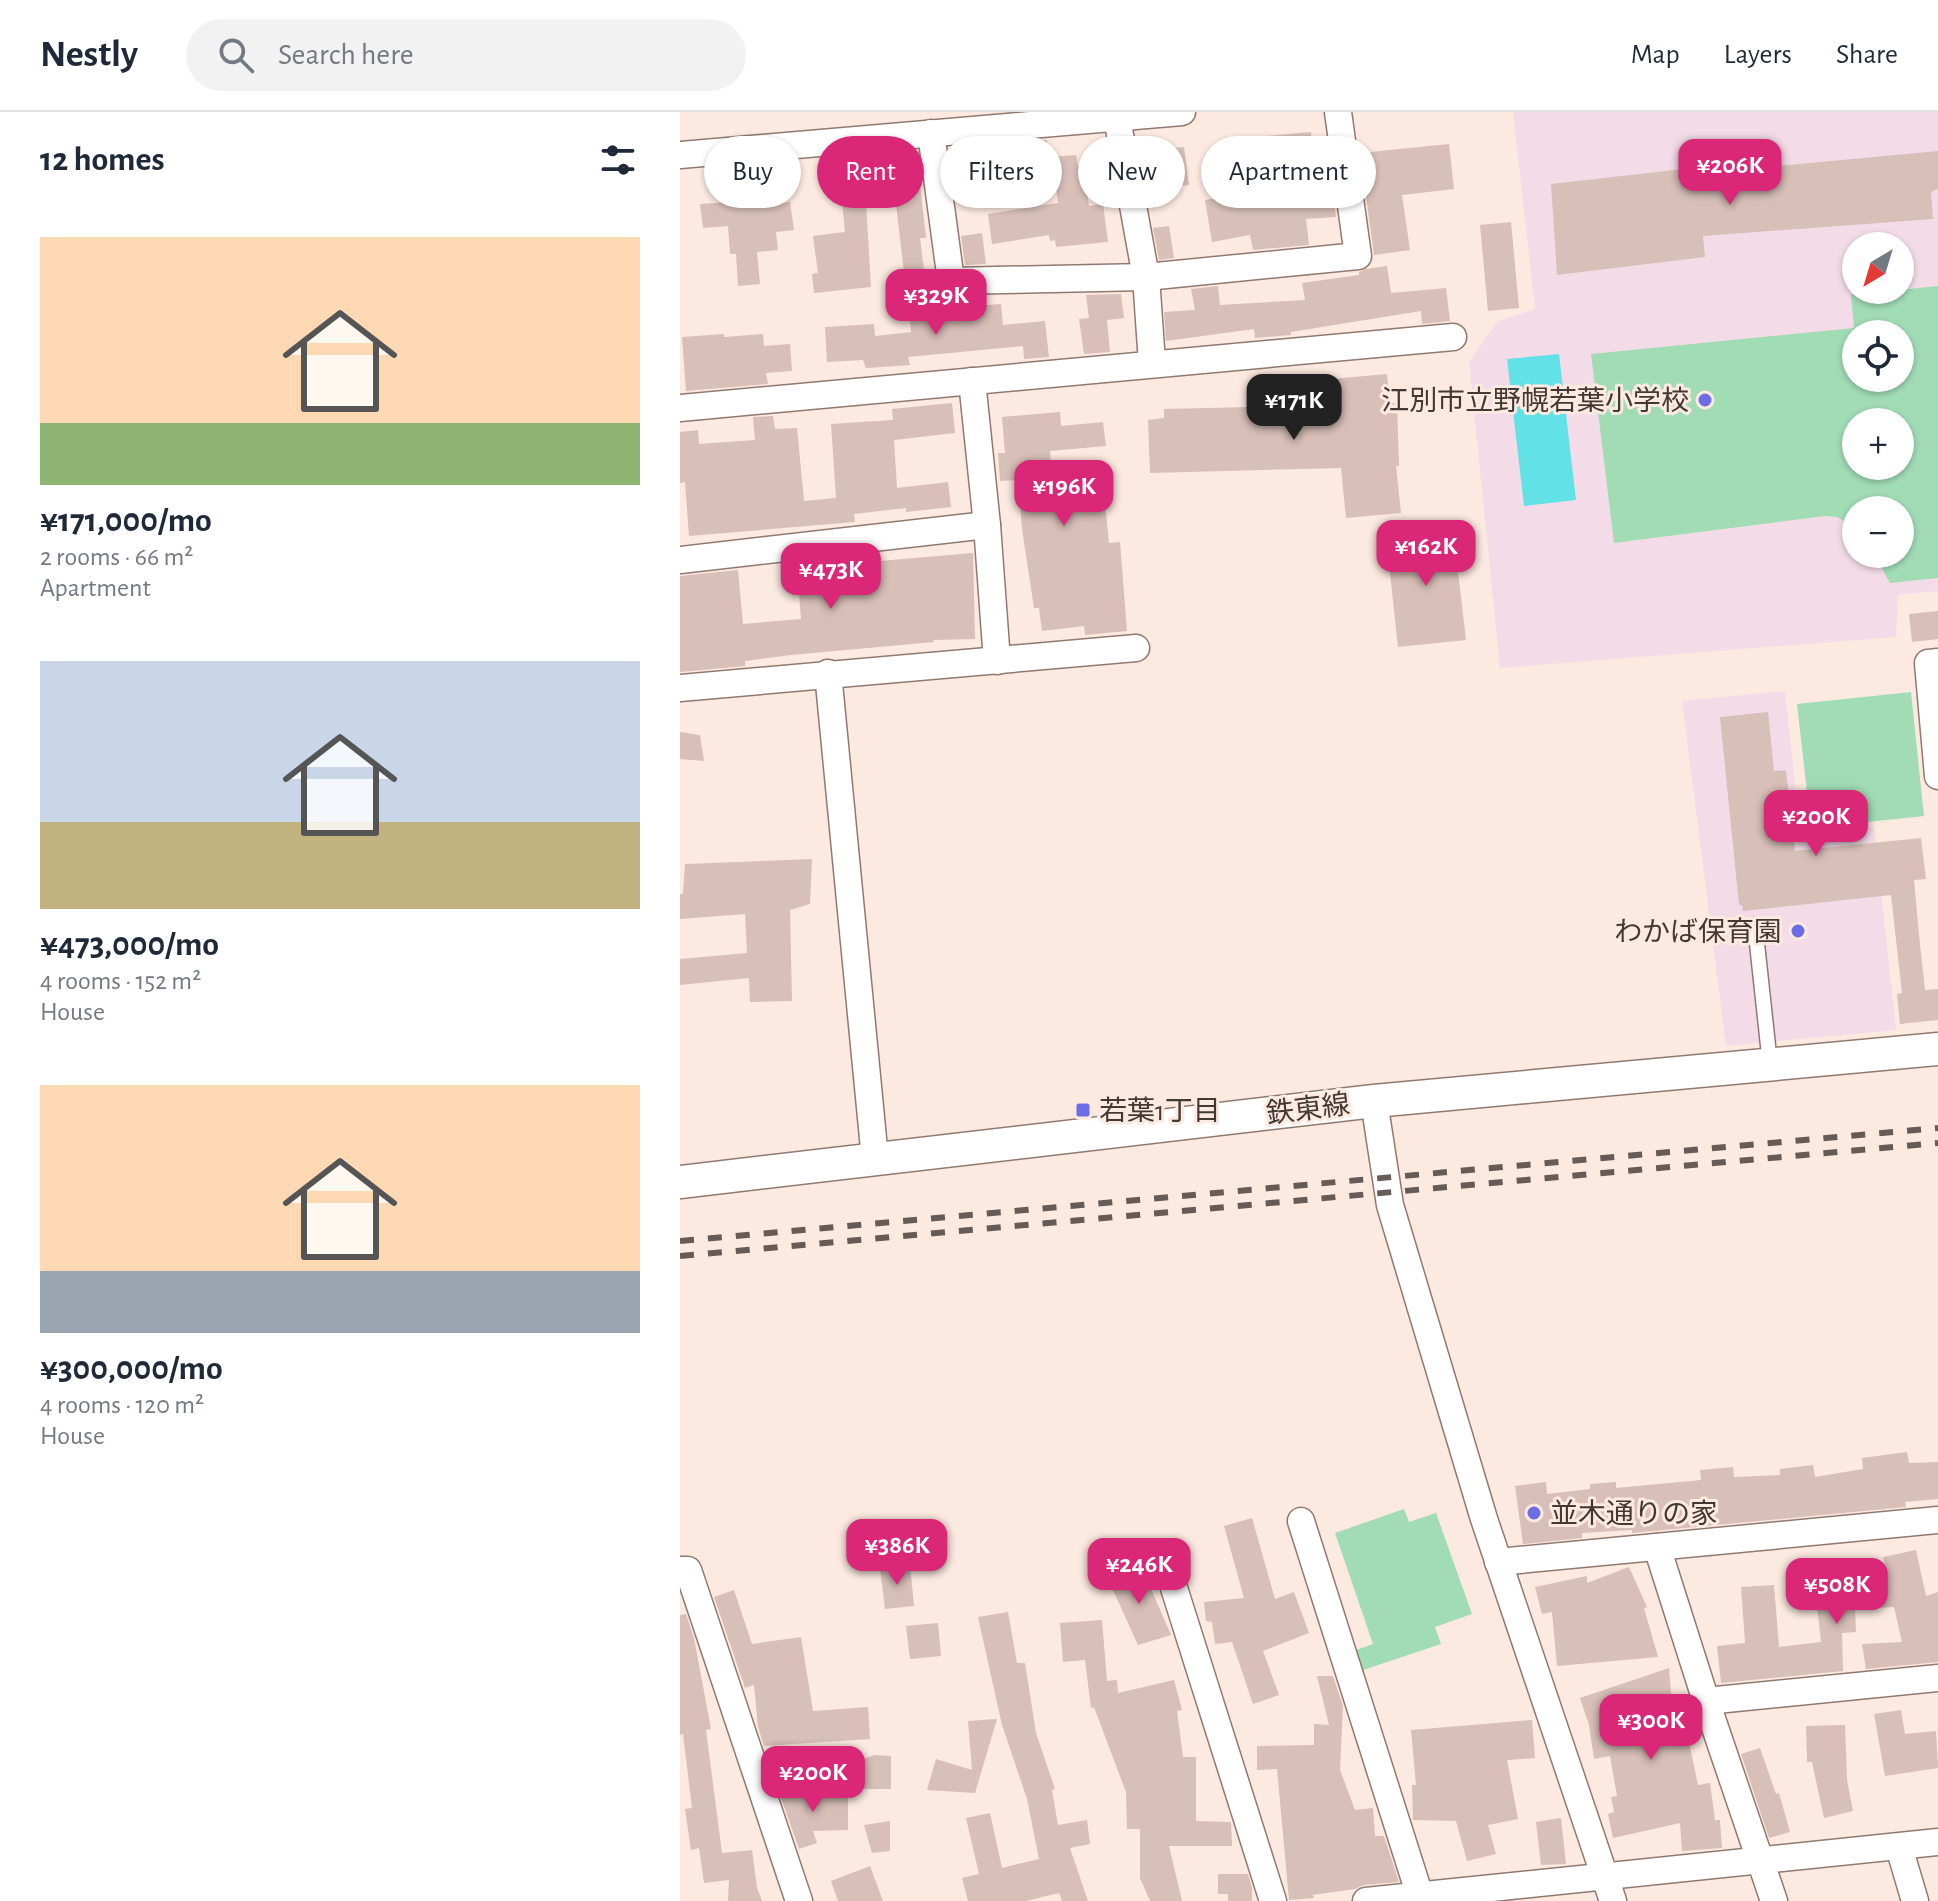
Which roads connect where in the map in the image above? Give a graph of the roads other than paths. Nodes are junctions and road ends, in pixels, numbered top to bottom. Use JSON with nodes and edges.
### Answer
{"nodes":[{"id":1,"x":1175,"y":112,"type":"edge"},
{"id":2,"x":1338,"y":112,"type":"edge"},
{"id":3,"x":1117,"y":118,"type":"junction"},
{"id":4,"x":881,"y":124,"type":"edge"},
{"id":5,"x":931,"y":133,"type":"junction"},
{"id":6,"x":680,"y":155,"type":"edge"},
{"id":7,"x":1146,"y":277,"type":"junction"},
{"id":8,"x":1453,"y":337,"type":"dead end"},
{"id":9,"x":1152,"y":363,"type":"junction"},
{"id":10,"x":972,"y":381,"type":"junction"},
{"id":11,"x":680,"y":408,"type":"edge"},
{"id":12,"x":987,"y":525,"type":"junction"},
{"id":13,"x":680,"y":560,"type":"edge"},
{"id":14,"x":1136,"y":648,"type":"dead end"},
{"id":15,"x":997,"y":661,"type":"junction"},
{"id":16,"x":1938,"y":662,"type":"edge"},
{"id":17,"x":828,"y":673,"type":"junction"},
{"id":18,"x":680,"y":688,"type":"edge"},
{"id":19,"x":1938,"y":776,"type":"edge"},
{"id":20,"x":1755,"y":925,"type":"dead end"},
{"id":21,"x":1938,"y":1049,"type":"edge"},
{"id":22,"x":1770,"y":1064,"type":"junction"},
{"id":23,"x":1374,"y":1101,"type":"junction"},
{"id":24,"x":875,"y":1159,"type":"junction"},
{"id":25,"x":680,"y":1182,"type":"edge"},
{"id":26,"x":1938,"y":1520,"type":"edge"},
{"id":27,"x":1301,"y":1521,"type":"dead end"},
{"id":28,"x":1657,"y":1547,"type":"junction"},
{"id":29,"x":1498,"y":1562,"type":"junction"},
{"id":30,"x":680,"y":1570,"type":"edge"},
{"id":31,"x":1174,"y":1588,"type":"dead end"},
{"id":32,"x":1938,"y":1678,"type":"edge"},
{"id":33,"x":1706,"y":1701,"type":"junction"},
{"id":34,"x":1938,"y":1842,"type":"edge"},
{"id":35,"x":1899,"y":1847,"type":"junction"},
{"id":36,"x":1761,"y":1862,"type":"junction"},
{"id":37,"x":1609,"y":1889,"type":"edge"},
{"id":38,"x":1420,"y":1896,"type":"junction"},
{"id":39,"x":799,"y":1901,"type":"edge"},
{"id":40,"x":1273,"y":1901,"type":"edge"},
{"id":41,"x":1366,"y":1901,"type":"edge"},
{"id":42,"x":1774,"y":1901,"type":"edge"},
{"id":43,"x":1915,"y":1901,"type":"edge"}],
"edges":[{"from":1,"to":3,"type":"street"},
{"from":2,"to":7,"type":"street"},
{"from":3,"to":5,"type":"street"},
{"from":3,"to":7,"type":"street"},
{"from":4,"to":5,"type":"street"},
{"from":4,"to":6,"type":"street"},
{"from":5,"to":7,"type":"street"},
{"from":7,"to":9,"type":"street"},
{"from":8,"to":9,"type":"street"},
{"from":9,"to":10,"type":"street"},
{"from":10,"to":11,"type":"street"},
{"from":10,"to":12,"type":"street"},
{"from":12,"to":13,"type":"street"},
{"from":12,"to":15,"type":"street"},
{"from":14,"to":15,"type":"street"},
{"from":15,"to":17,"type":"street"},
{"from":16,"to":19,"type":"street"},
{"from":17,"to":18,"type":"street"},
{"from":17,"to":24,"type":"street"},
{"from":20,"to":22,"type":"lane"},
{"from":21,"to":22,"type":"street","name":"鉄東線"},
{"from":22,"to":23,"type":"street","name":"鉄東線"},
{"from":23,"to":24,"type":"street","name":"鉄東線"},
{"from":23,"to":29,"type":"street"},
{"from":24,"to":25,"type":"street","name":"鉄東線"},
{"from":26,"to":28,"type":"street"},
{"from":27,"to":38,"type":"street"},
{"from":28,"to":29,"type":"street"},
{"from":28,"to":33,"type":"street"},
{"from":29,"to":37,"type":"street"},
{"from":30,"to":39,"type":"street"},
{"from":31,"to":40,"type":"street"},
{"from":32,"to":33,"type":"street"},
{"from":33,"to":36,"type":"street"},
{"from":34,"to":35,"type":"street"},
{"from":35,"to":36,"type":"street"},
{"from":35,"to":43,"type":"street"},
{"from":36,"to":37,"type":"street"},
{"from":36,"to":42,"type":"street"},
{"from":37,"to":38,"type":"street"},
{"from":38,"to":41,"type":"street"}]}
